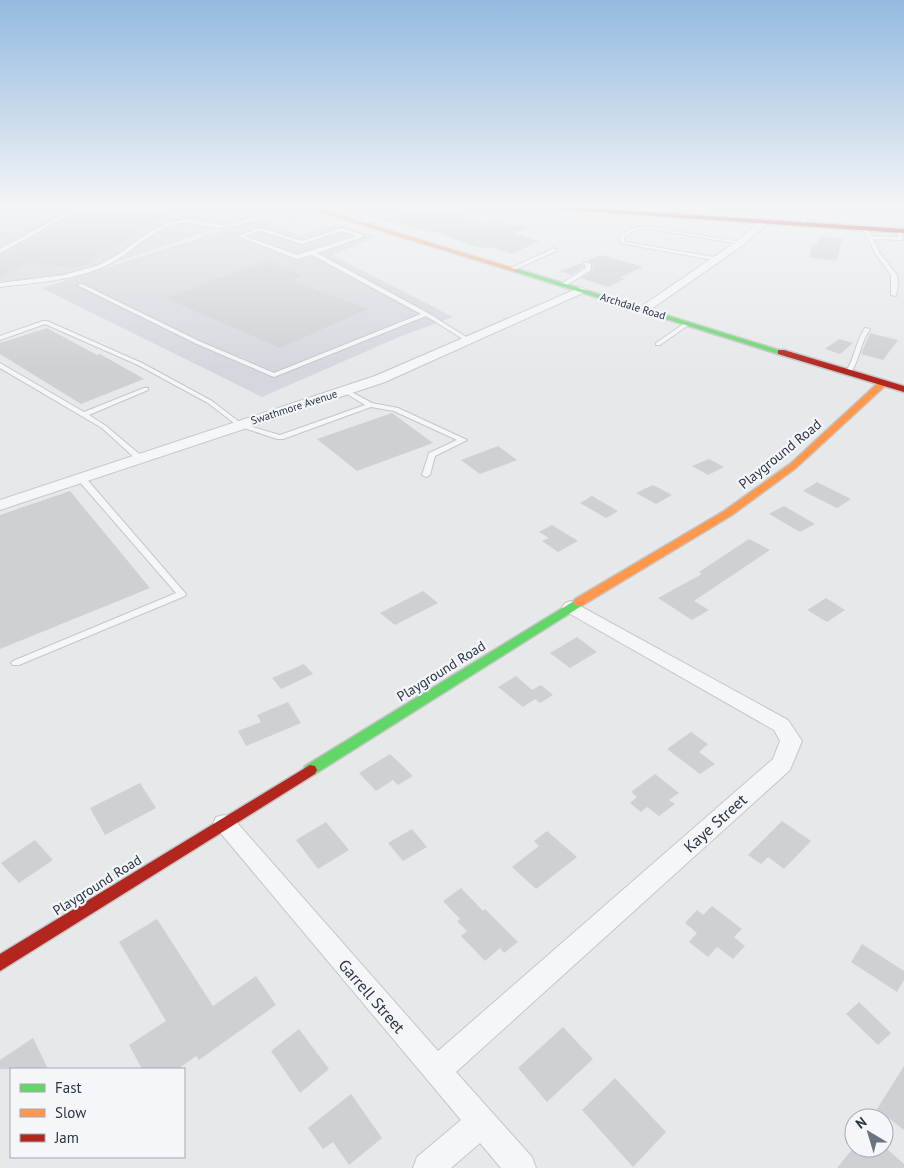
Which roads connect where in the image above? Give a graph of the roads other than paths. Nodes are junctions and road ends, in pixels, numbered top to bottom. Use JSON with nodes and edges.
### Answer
{"nodes":[{"id":1,"x":111,"y":261,"type":"edge"},
{"id":2,"x":327,"y":261,"type":"edge"},
{"id":3,"x":484,"y":261,"type":"edge"},
{"id":4,"x":531,"y":261,"type":"edge"},
{"id":5,"x":716,"y":261,"type":"edge"},
{"id":6,"x":885,"y":261,"type":"edge"},
{"id":7,"x":586,"y":263,"type":"dead end"},
{"id":8,"x":512,"y":269,"type":"junction"},
{"id":9,"x":80,"y":285,"type":"dead end"},
{"id":10,"x":563,"y":285,"type":"junction"},
{"id":11,"x":0,"y":286,"type":"edge"},
{"id":12,"x":581,"y":290,"type":"junction"},
{"id":13,"x":894,"y":295,"type":"dead end"},
{"id":14,"x":644,"y":310,"type":"junction"},
{"id":15,"x":426,"y":314,"type":"junction"},
{"id":16,"x":687,"y":324,"type":"junction"},
{"id":17,"x":867,"y":329,"type":"dead end"},
{"id":18,"x":0,"y":338,"type":"edge"},
{"id":19,"x":468,"y":340,"type":"junction"},
{"id":20,"x":658,"y":344,"type":"dead end"},
{"id":21,"x":0,"y":365,"type":"edge"},
{"id":22,"x":848,"y":373,"type":"junction"},
{"id":23,"x":883,"y":384,"type":"junction"},
{"id":24,"x":146,"y":389,"type":"dead end"},
{"id":25,"x":344,"y":390,"type":"junction"},
{"id":26,"x":904,"y":390,"type":"edge"},
{"id":27,"x":370,"y":405,"type":"junction"},
{"id":28,"x":84,"y":415,"type":"junction"},
{"id":29,"x":240,"y":425,"type":"junction"},
{"id":30,"x":140,"y":458,"type":"junction"},
{"id":31,"x":426,"y":475,"type":"dead end"},
{"id":32,"x":81,"y":478,"type":"junction"},
{"id":33,"x":0,"y":505,"type":"edge"},
{"id":34,"x":571,"y":607,"type":"junction"},
{"id":35,"x":16,"y":663,"type":"dead end"},
{"id":36,"x":224,"y":824,"type":"junction"},
{"id":37,"x":0,"y":963,"type":"edge"},
{"id":38,"x":436,"y":1071,"type":"junction"},
{"id":39,"x":482,"y":1122,"type":"junction"},
{"id":40,"x":428,"y":1168,"type":"edge"},
{"id":41,"x":521,"y":1168,"type":"edge"}],
"edges":[{"from":1,"to":11,"type":"lane"},
{"from":2,"to":15,"type":"lane"},
{"from":3,"to":8,"type":"main road","name":"Archdale Road"},
{"from":4,"to":8,"type":"lane"},
{"from":5,"to":14,"type":"street"},
{"from":6,"to":13,"type":"lane"},
{"from":7,"to":10,"type":"lane"},
{"from":8,"to":10,"type":"main road","name":"Archdale Road"},
{"from":9,"to":15,"type":"lane"},
{"from":10,"to":12,"type":"main road","name":"Archdale Road"},
{"from":12,"to":14,"type":"main road","name":"Archdale Road"},
{"from":12,"to":19,"type":"street","name":"Swathmore Avenue"},
{"from":14,"to":16,"type":"main road","name":"Archdale Road"},
{"from":15,"to":19,"type":"lane"},
{"from":16,"to":20,"type":"lane"},
{"from":16,"to":22,"type":"main road","name":"Archdale Road"},
{"from":17,"to":22,"type":"lane"},
{"from":18,"to":29,"type":"lane"},
{"from":19,"to":25,"type":"street","name":"Swathmore Avenue"},
{"from":21,"to":28,"type":"lane"},
{"from":22,"to":23,"type":"main road","name":"Archdale Road"},
{"from":23,"to":26,"type":"main road","name":"Archdale Road"},
{"from":23,"to":34,"type":"main road","name":"Playground Road"},
{"from":24,"to":28,"type":"lane"},
{"from":25,"to":27,"type":"lane"},
{"from":25,"to":29,"type":"street","name":"Swathmore Avenue"},
{"from":27,"to":29,"type":"lane"},
{"from":27,"to":31,"type":"lane"},
{"from":28,"to":30,"type":"lane"},
{"from":29,"to":30,"type":"street","name":"Swathmore Avenue"},
{"from":30,"to":32,"type":"street","name":"Swathmore Avenue"},
{"from":32,"to":33,"type":"street","name":"Swathmore Avenue"},
{"from":32,"to":35,"type":"lane"},
{"from":34,"to":36,"type":"main road","name":"Playground Road"},
{"from":34,"to":38,"type":"street","name":"Kaye Street"},
{"from":36,"to":37,"type":"main road","name":"Playground Road"},
{"from":36,"to":38,"type":"street","name":"Garrell Street"},
{"from":38,"to":39,"type":"street","name":"Garrell Street"},
{"from":39,"to":40,"type":"street"},
{"from":39,"to":41,"type":"street","name":"Garrell Street"}]}
